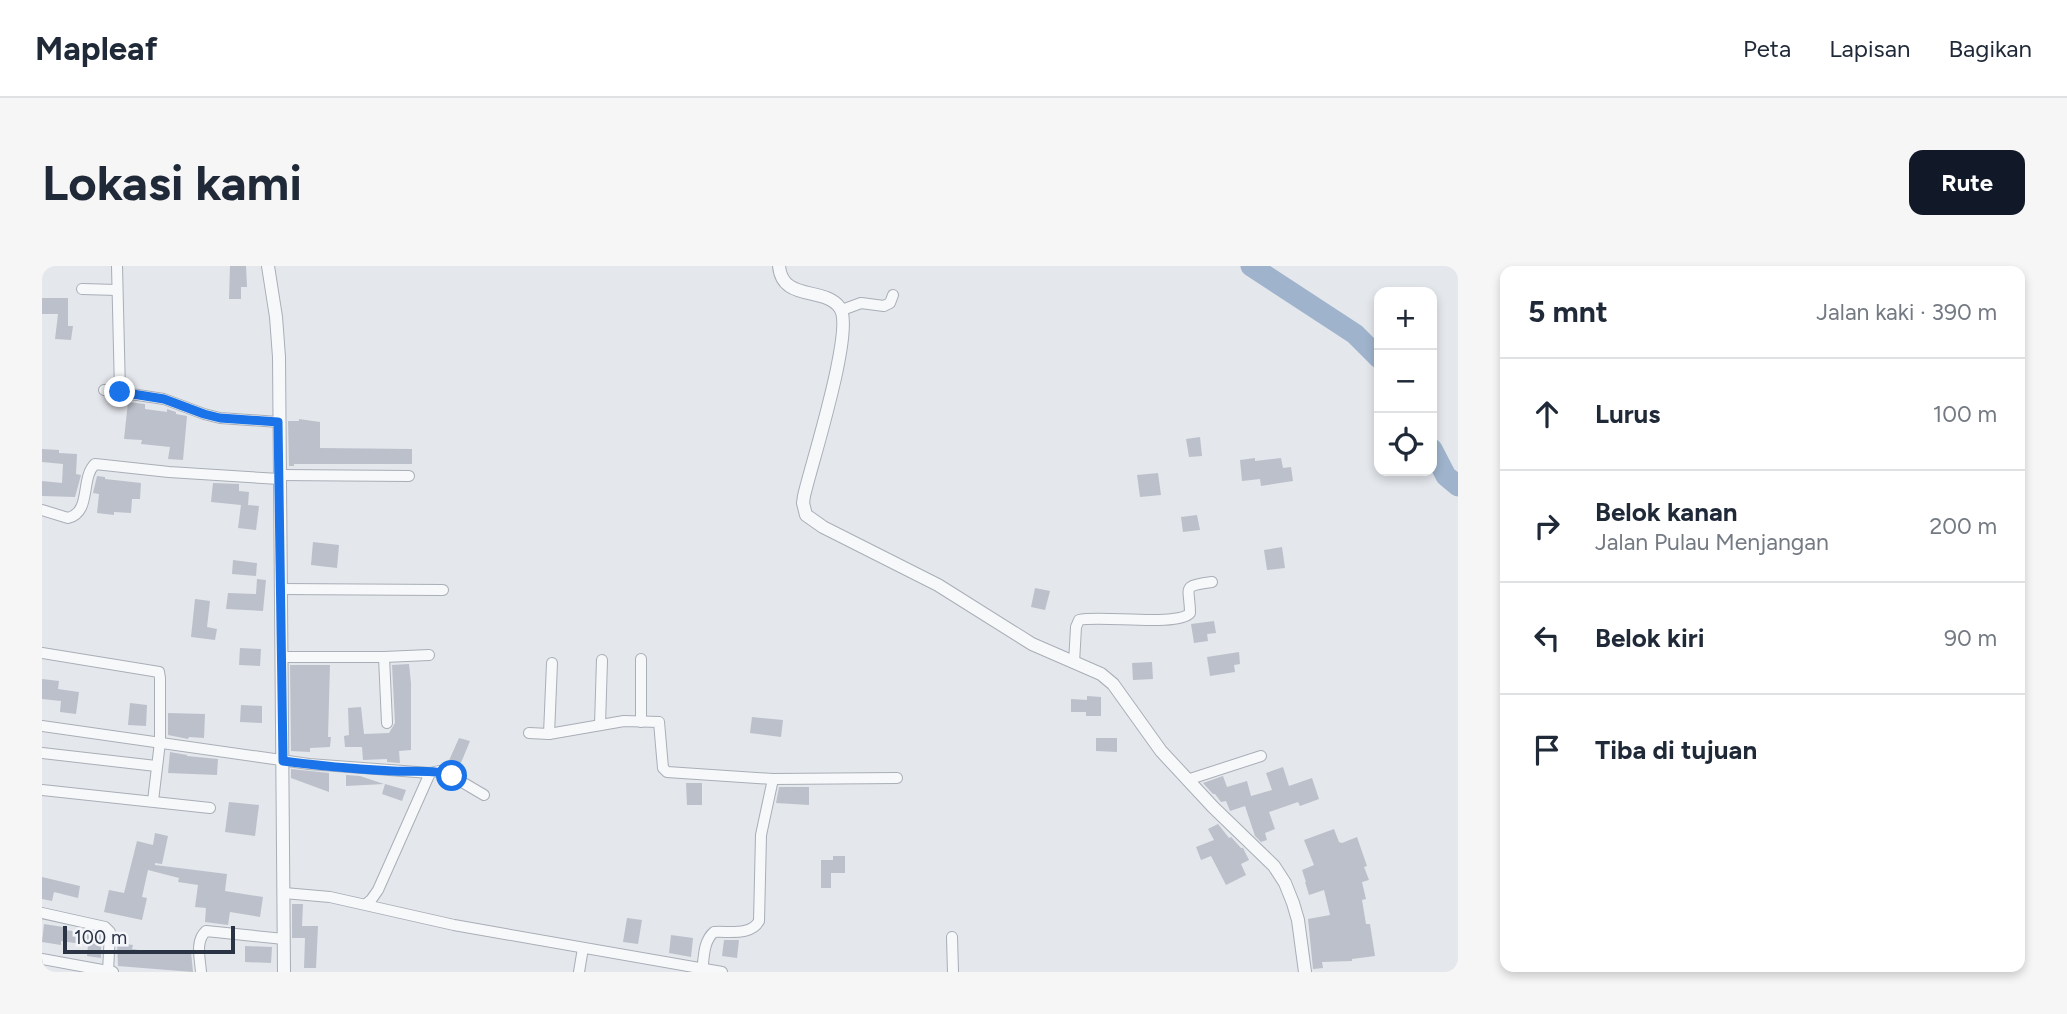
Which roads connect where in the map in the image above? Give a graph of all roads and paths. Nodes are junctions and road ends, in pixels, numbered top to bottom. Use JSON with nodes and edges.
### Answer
{"nodes":[{"id":1,"x":117,"y":266,"type":"edge"},
{"id":2,"x":268,"y":266,"type":"edge"},
{"id":3,"x":779,"y":266,"type":"edge"},
{"id":4,"x":82,"y":289,"type":"dead end"},
{"id":5,"x":117,"y":290,"type":"junction"},
{"id":6,"x":893,"y":295,"type":"dead end"},
{"id":7,"x":842,"y":310,"type":"junction"},
{"id":8,"x":104,"y":390,"type":"dead end"},
{"id":9,"x":120,"y":392,"type":"junction"},
{"id":10,"x":278,"y":422,"type":"junction"},
{"id":11,"x":409,"y":476,"type":"dead end"},
{"id":12,"x":279,"y":477,"type":"junction"},
{"id":13,"x":42,"y":510,"type":"edge"},
{"id":14,"x":1212,"y":582,"type":"dead end"},
{"id":15,"x":280,"y":589,"type":"junction"},
{"id":16,"x":443,"y":590,"type":"dead end"},
{"id":17,"x":42,"y":653,"type":"edge"},
{"id":18,"x":429,"y":655,"type":"dead end"},
{"id":19,"x":281,"y":657,"type":"junction"},
{"id":20,"x":384,"y":657,"type":"junction"},
{"id":21,"x":641,"y":659,"type":"dead end"},
{"id":22,"x":602,"y":660,"type":"dead end"},
{"id":23,"x":552,"y":663,"type":"dead end"},
{"id":24,"x":1074,"y":663,"type":"junction"},
{"id":25,"x":641,"y":722,"type":"junction"},
{"id":26,"x":387,"y":723,"type":"dead end"},
{"id":27,"x":600,"y":725,"type":"junction"},
{"id":28,"x":42,"y":726,"type":"edge"},
{"id":29,"x":529,"y":733,"type":"dead end"},
{"id":30,"x":549,"y":734,"type":"junction"},
{"id":31,"x":160,"y":742,"type":"junction"},
{"id":32,"x":42,"y":753,"type":"edge"},
{"id":33,"x":1261,"y":757,"type":"dead end"},
{"id":34,"x":283,"y":761,"type":"junction"},
{"id":35,"x":156,"y":766,"type":"junction"},
{"id":36,"x":430,"y":773,"type":"junction"},
{"id":37,"x":897,"y":778,"type":"dead end"},
{"id":38,"x":773,"y":779,"type":"junction"},
{"id":39,"x":1187,"y":780,"type":"junction"},
{"id":40,"x":42,"y":790,"type":"edge"},
{"id":41,"x":484,"y":795,"type":"dead end"},
{"id":42,"x":153,"y":801,"type":"junction"},
{"id":43,"x":210,"y":808,"type":"dead end"},
{"id":44,"x":284,"y":893,"type":"junction"},
{"id":45,"x":366,"y":904,"type":"junction"},
{"id":46,"x":42,"y":913,"type":"edge"},
{"id":47,"x":953,"y":937,"type":"dead end"},
{"id":48,"x":284,"y":939,"type":"junction"},
{"id":49,"x":583,"y":948,"type":"junction"},
{"id":50,"x":42,"y":959,"type":"edge"},
{"id":51,"x":702,"y":970,"type":"edge"},
{"id":52,"x":110,"y":972,"type":"edge"},
{"id":53,"x":201,"y":972,"type":"edge"},
{"id":54,"x":284,"y":972,"type":"edge"},
{"id":55,"x":579,"y":972,"type":"edge"},
{"id":56,"x":722,"y":972,"type":"edge"},
{"id":57,"x":953,"y":972,"type":"edge"},
{"id":58,"x":1305,"y":972,"type":"edge"}],
"edges":[{"from":1,"to":5,"type":"street"},
{"from":2,"to":10,"type":"street"},
{"from":3,"to":7,"type":"street"},
{"from":4,"to":5,"type":"street"},
{"from":5,"to":9,"type":"street"},
{"from":6,"to":7,"type":"street"},
{"from":7,"to":24,"type":"street"},
{"from":8,"to":9,"type":"street"},
{"from":9,"to":10,"type":"street"},
{"from":10,"to":12,"type":"street"},
{"from":11,"to":12,"type":"street"},
{"from":12,"to":13,"type":"street"},
{"from":12,"to":15,"type":"street"},
{"from":14,"to":24,"type":"street"},
{"from":15,"to":16,"type":"street"},
{"from":15,"to":19,"type":"street"},
{"from":17,"to":31,"type":"street"},
{"from":18,"to":20,"type":"street"},
{"from":19,"to":20,"type":"street"},
{"from":19,"to":34,"type":"street"},
{"from":20,"to":26,"type":"street"},
{"from":21,"to":25,"type":"street"},
{"from":22,"to":27,"type":"street"},
{"from":23,"to":30,"type":"street"},
{"from":24,"to":39,"type":"street"},
{"from":25,"to":27,"type":"street"},
{"from":25,"to":38,"type":"street"},
{"from":27,"to":30,"type":"street"},
{"from":28,"to":31,"type":"street"},
{"from":29,"to":30,"type":"street"},
{"from":31,"to":34,"type":"street"},
{"from":31,"to":35,"type":"street"},
{"from":32,"to":35,"type":"street"},
{"from":33,"to":39,"type":"street"},
{"from":34,"to":36,"type":"street"},
{"from":34,"to":44,"type":"street"},
{"from":35,"to":42,"type":"street"},
{"from":36,"to":41,"type":"street"},
{"from":36,"to":45,"type":"street"},
{"from":37,"to":38,"type":"street"},
{"from":38,"to":51,"type":"street"},
{"from":39,"to":58,"type":"street"},
{"from":40,"to":42,"type":"street"},
{"from":42,"to":43,"type":"street"},
{"from":44,"to":45,"type":"street"},
{"from":44,"to":48,"type":"street"},
{"from":45,"to":49,"type":"street"},
{"from":46,"to":52,"type":"street"},
{"from":47,"to":57,"type":"street"},
{"from":48,"to":53,"type":"street"},
{"from":48,"to":54,"type":"street"},
{"from":49,"to":51,"type":"street"},
{"from":49,"to":55,"type":"street"},
{"from":50,"to":52,"type":"street"},
{"from":51,"to":56,"type":"street"}]}
